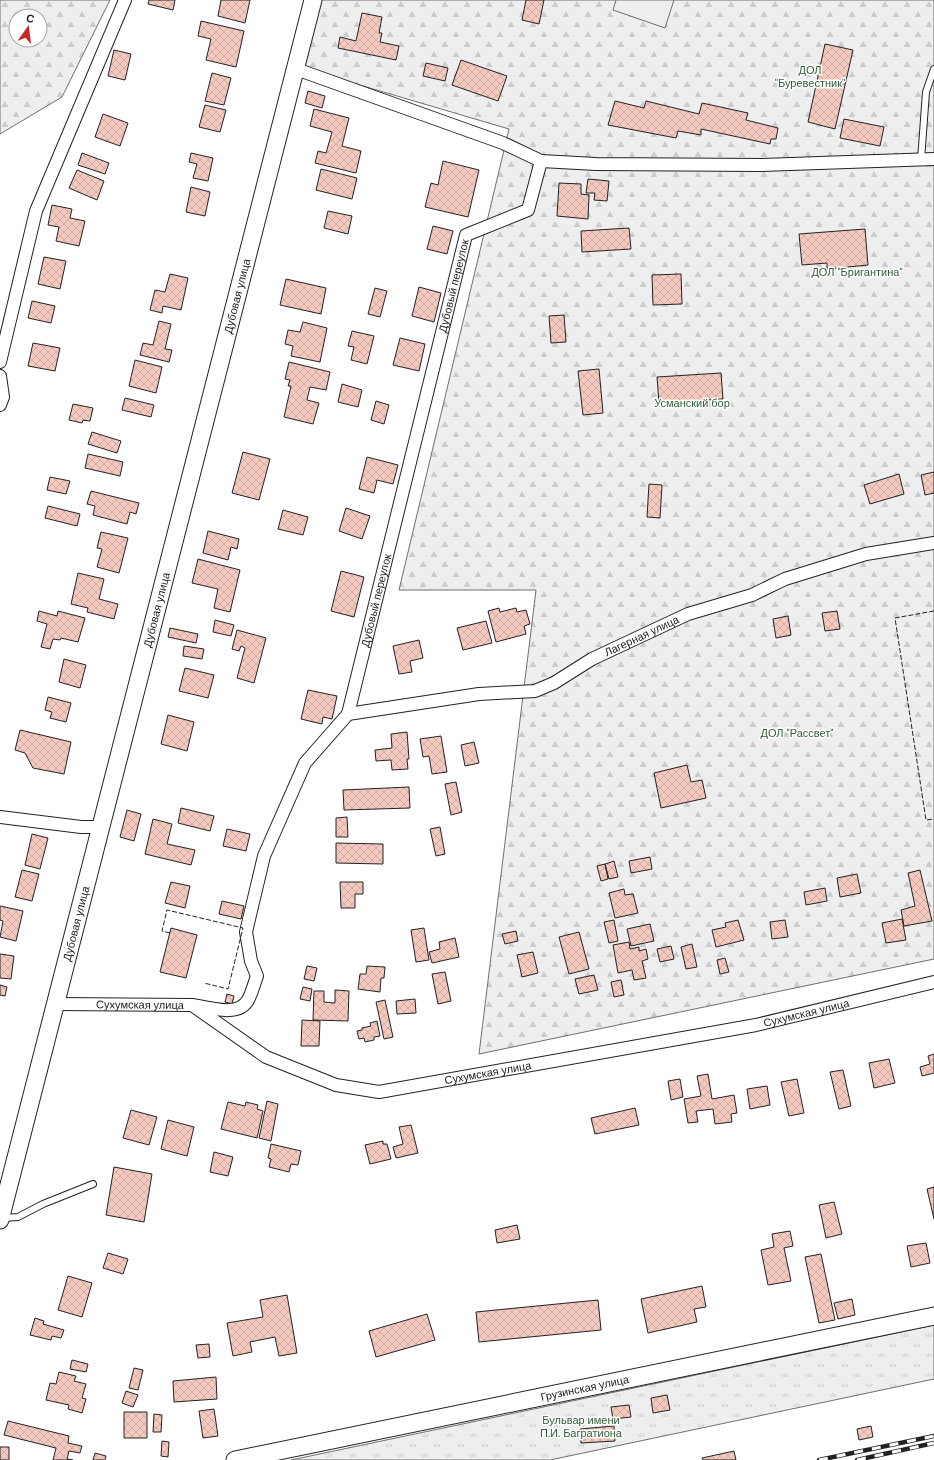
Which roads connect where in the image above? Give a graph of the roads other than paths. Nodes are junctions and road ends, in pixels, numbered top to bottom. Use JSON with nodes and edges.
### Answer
{"nodes":[{"id":1,"x":125,"y":0,"type":"edge"},
{"id":2,"x":313,"y":0,"type":"edge"},
{"id":3,"x":296,"y":69,"type":"junction"},
{"id":4,"x":934,"y":69,"type":"edge"},
{"id":5,"x":934,"y":158,"type":"edge"},
{"id":6,"x":921,"y":160,"type":"junction"},
{"id":7,"x":541,"y":161,"type":"junction"},
{"id":8,"x":0,"y":362,"type":"edge"},
{"id":9,"x":0,"y":376,"type":"edge"},
{"id":10,"x":0,"y":405,"type":"edge"},
{"id":11,"x":934,"y":543,"type":"edge"},
{"id":12,"x":348,"y":714,"type":"junction"},
{"id":13,"x":0,"y":817,"type":"edge"},
{"id":14,"x":101,"y":827,"type":"junction"},
{"id":15,"x":934,"y":982,"type":"edge"},
{"id":16,"x":56,"y":1004,"type":"junction"},
{"id":17,"x":192,"y":1005,"type":"junction"},
{"id":18,"x":93,"y":1184,"type":"dead end"},
{"id":19,"x":0,"y":1219,"type":"edge"},
{"id":20,"x":934,"y":1316,"type":"edge"},
{"id":21,"x":235,"y":1460,"type":"edge"}],
"edges":[{"from":1,"to":8,"type":"street"},
{"from":2,"to":3,"type":"street","name":"Дубовая улица"},
{"from":3,"to":7,"type":"street"},
{"from":3,"to":14,"type":"street","name":"Дубовая улица"},
{"from":4,"to":6,"type":"lane"},
{"from":5,"to":6,"type":"street"},
{"from":6,"to":7,"type":"street"},
{"from":7,"to":12,"type":"street","name":"Дубовый переулок"},
{"from":9,"to":10,"type":"street"},
{"from":11,"to":12,"type":"street","name":"Лагерная улица"},
{"from":12,"to":17,"type":"street","name":"Дубовый переулок"},
{"from":13,"to":14,"type":"street"},
{"from":14,"to":16,"type":"street","name":"Дубовая улица"},
{"from":15,"to":17,"type":"street","name":"Сухумская улица"},
{"from":16,"to":17,"type":"street","name":"Сухумская улица"},
{"from":16,"to":19,"type":"street","name":"Дубовая улица"},
{"from":18,"to":19,"type":"lane"},
{"from":20,"to":21,"type":"street","name":"Грузинская улица"}]}
